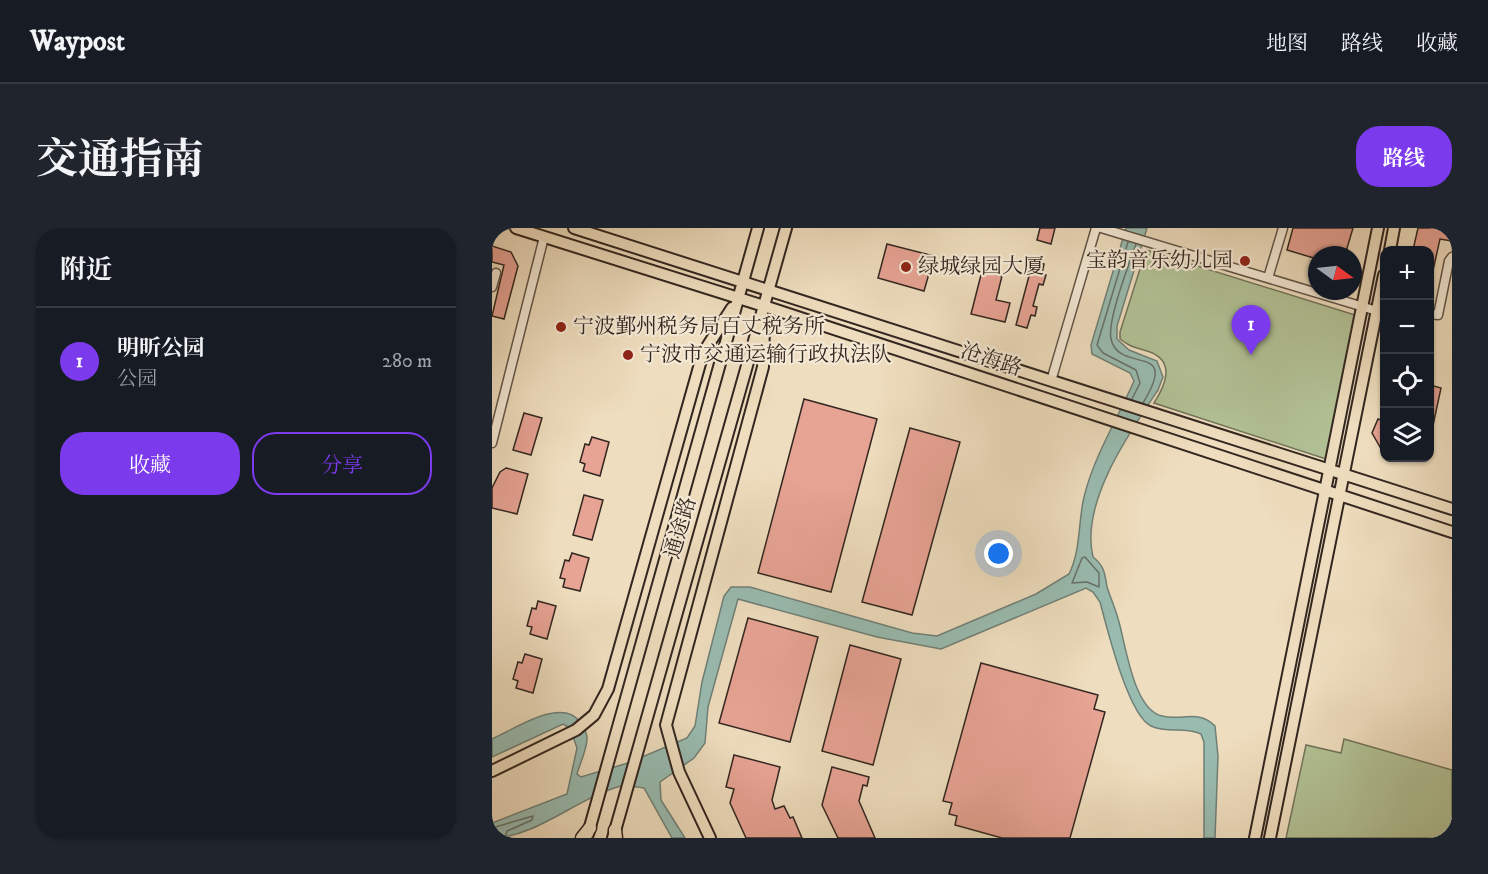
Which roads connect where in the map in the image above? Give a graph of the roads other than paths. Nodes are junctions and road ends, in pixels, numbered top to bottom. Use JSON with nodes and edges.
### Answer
{"nodes":[{"id":1,"x":516,"y":228,"type":"edge"},
{"id":2,"x":574,"y":228,"type":"edge"},
{"id":3,"x":758,"y":228,"type":"edge"},
{"id":4,"x":786,"y":228,"type":"edge"},
{"id":5,"x":1096,"y":228,"type":"edge"},
{"id":6,"x":1101,"y":228,"type":"edge"},
{"id":7,"x":1283,"y":228,"type":"edge"},
{"id":8,"x":1378,"y":228,"type":"edge"},
{"id":9,"x":1394,"y":228,"type":"edge"},
{"id":10,"x":544,"y":237,"type":"junction"},
{"id":11,"x":1391,"y":246,"type":"edge"},
{"id":12,"x":1452,"y":257,"type":"edge"},
{"id":13,"x":496,"y":273,"type":"dead end"},
{"id":14,"x":1268,"y":278,"type":"junction"},
{"id":15,"x":744,"y":282,"type":"junction"},
{"id":16,"x":492,"y":287,"type":"edge"},
{"id":17,"x":769,"y":290,"type":"junction"},
{"id":18,"x":739,"y":298,"type":"junction"},
{"id":19,"x":765,"y":306,"type":"junction"},
{"id":20,"x":1363,"y":306,"type":"junction"},
{"id":21,"x":1380,"y":306,"type":"edge"},
{"id":22,"x":1434,"y":314,"type":"edge"},
{"id":23,"x":1051,"y":381,"type":"junction"},
{"id":24,"x":492,"y":442,"type":"edge"},
{"id":25,"x":1329,"y":470,"type":"junction"},
{"id":26,"x":1346,"y":475,"type":"junction"},
{"id":27,"x":729,"y":490,"type":"junction"},
{"id":28,"x":1324,"y":490,"type":"junction"},
{"id":29,"x":1342,"y":496,"type":"junction"},
{"id":30,"x":1452,"y":509,"type":"edge"},
{"id":31,"x":1452,"y":532,"type":"edge"},
{"id":32,"x":697,"y":544,"type":"junction"},
{"id":33,"x":492,"y":771,"type":"edge"},
{"id":34,"x":586,"y":835,"type":"edge"},
{"id":35,"x":614,"y":835,"type":"edge"},
{"id":36,"x":710,"y":838,"type":"edge"},
{"id":37,"x":1256,"y":838,"type":"edge"},
{"id":38,"x":1270,"y":838,"type":"edge"}],
"edges":[{"from":1,"to":10,"type":"main road","name":"沧海路"},
{"from":2,"to":15,"type":"main road","name":"沧海路"},
{"from":3,"to":15,"type":"main road","name":"通途路"},
{"from":4,"to":17,"type":"main road","name":"通途路"},
{"from":5,"to":23,"type":"street"},
{"from":6,"to":14,"type":"street"},
{"from":7,"to":14,"type":"street"},
{"from":8,"to":20,"type":"main road"},
{"from":9,"to":11,"type":"main road"},
{"from":10,"to":18,"type":"main road","name":"沧海路"},
{"from":10,"to":24,"type":"street"},
{"from":12,"to":22,"type":"street"},
{"from":13,"to":16,"type":"street"},
{"from":14,"to":20,"type":"street"},
{"from":15,"to":17,"type":"main road","name":"沧海路"},
{"from":15,"to":18,"type":"main road","name":"通途路"},
{"from":17,"to":19,"type":"main road","name":"通途路"},
{"from":17,"to":23,"type":"main road","name":"沧海路"},
{"from":18,"to":19,"type":"main road","name":"沧海路"},
{"from":18,"to":33,"type":"main road"},
{"from":18,"to":34,"type":"main road","name":"通途路"},
{"from":19,"to":27,"type":"main road"},
{"from":19,"to":28,"type":"main road","name":"沧海路"},
{"from":19,"to":32,"type":"main road","name":"通途路"},
{"from":20,"to":21,"type":"street"},
{"from":20,"to":25,"type":"main road"},
{"from":21,"to":26,"type":"main road"},
{"from":23,"to":25,"type":"main road","name":"沧海路"},
{"from":25,"to":26,"type":"main road","name":"沧海路"},
{"from":25,"to":28,"type":"main road"},
{"from":26,"to":29,"type":"main road"},
{"from":26,"to":30,"type":"main road","name":"沧海路"},
{"from":27,"to":32,"type":"main road"},
{"from":27,"to":36,"type":"main road"},
{"from":28,"to":29,"type":"main road","name":"沧海路"},
{"from":28,"to":37,"type":"main road"},
{"from":29,"to":31,"type":"main road","name":"沧海路"},
{"from":29,"to":38,"type":"main road"},
{"from":32,"to":35,"type":"main road","name":"通途路"}]}
